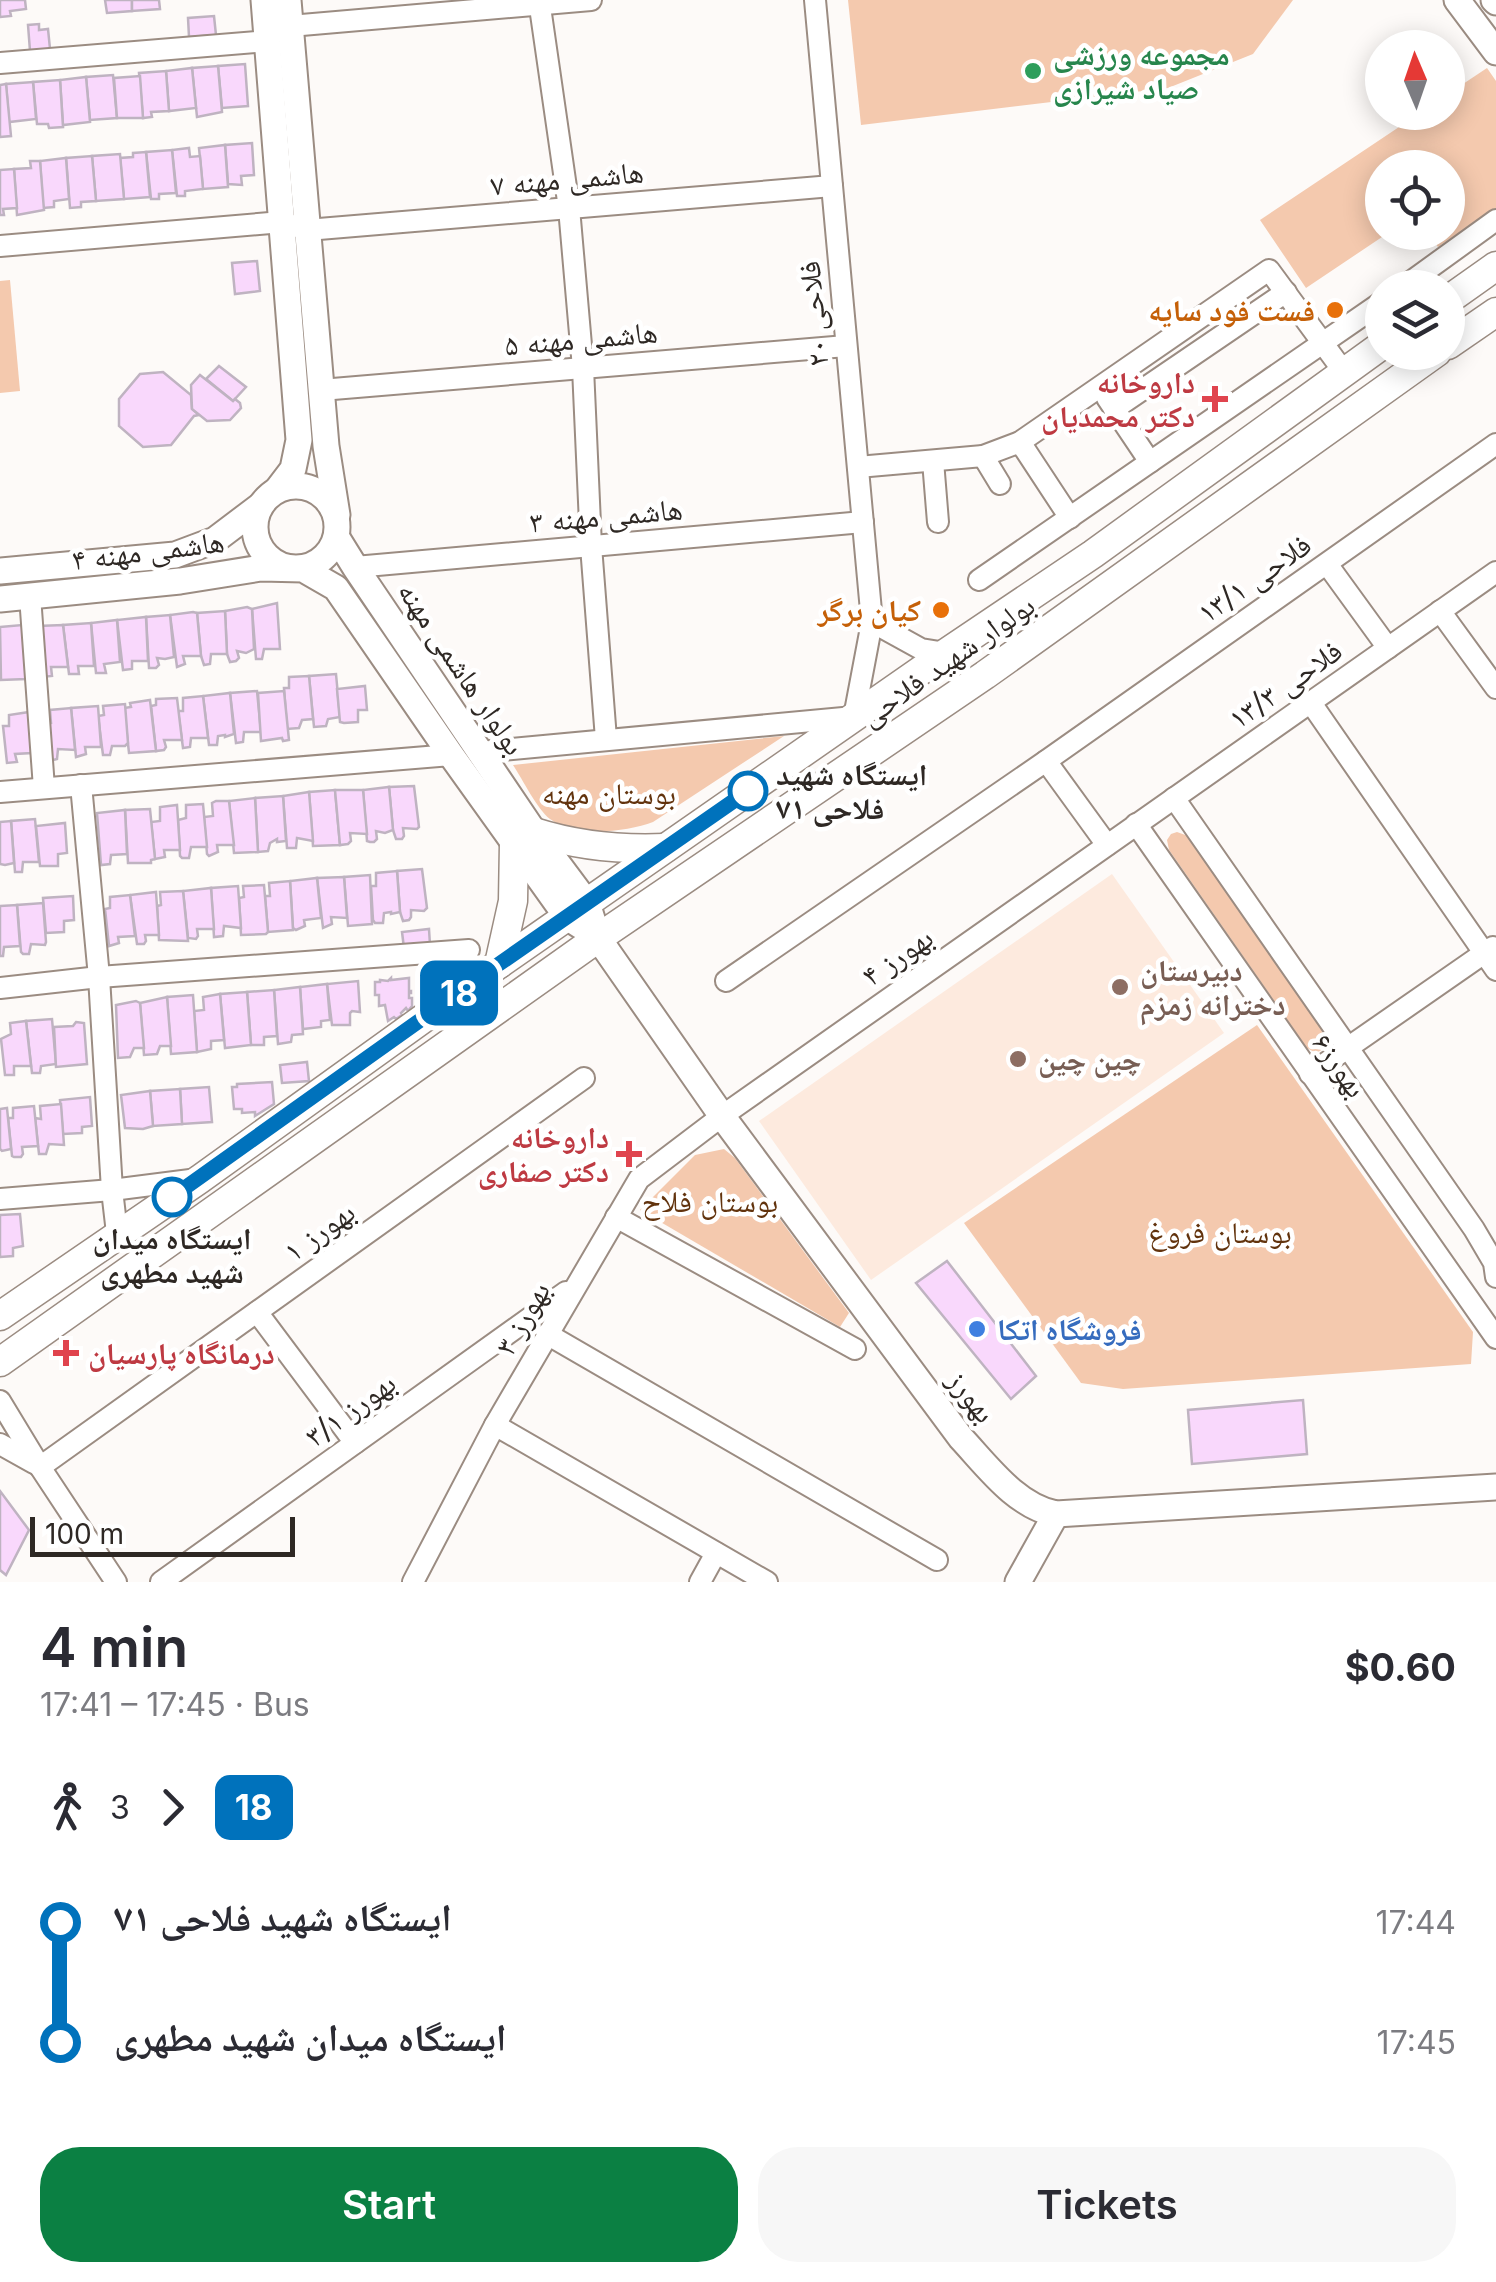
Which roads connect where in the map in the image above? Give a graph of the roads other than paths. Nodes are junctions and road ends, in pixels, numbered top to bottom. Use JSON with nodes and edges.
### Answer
{"nodes":[{"id":1,"x":264,"y":0,"type":"edge"},
{"id":2,"x":288,"y":0,"type":"edge"},
{"id":3,"x":590,"y":0,"type":"edge"},
{"id":4,"x":815,"y":0,"type":"edge"},
{"id":5,"x":1456,"y":0,"type":"edge"},
{"id":6,"x":539,"y":2,"type":"edge"},
{"id":7,"x":290,"y":26,"type":"junction"},
{"id":8,"x":268,"y":41,"type":"junction"},
{"id":9,"x":1496,"y":52,"type":"edge"},
{"id":10,"x":0,"y":64,"type":"edge"},
{"id":11,"x":832,"y":186,"type":"junction"},
{"id":12,"x":569,"y":208,"type":"junction"},
{"id":13,"x":1496,"y":220,"type":"edge"},
{"id":14,"x":282,"y":222,"type":"junction"},
{"id":15,"x":307,"y":230,"type":"junction"},
{"id":16,"x":0,"y":246,"type":"edge"},
{"id":17,"x":1496,"y":266,"type":"edge"},
{"id":18,"x":1427,"y":270,"type":"edge"},
{"id":19,"x":1465,"y":288,"type":"edge"},
{"id":20,"x":1286,"y":292,"type":"junction"},
{"id":21,"x":1496,"y":312,"type":"edge"},
{"id":22,"x":1365,"y":314,"type":"edge"},
{"id":23,"x":1465,"y":334,"type":"edge"},
{"id":24,"x":1324,"y":344,"type":"junction"},
{"id":25,"x":846,"y":346,"type":"junction"},
{"id":26,"x":1365,"y":357,"type":"edge"},
{"id":27,"x":583,"y":368,"type":"junction"},
{"id":28,"x":1413,"y":370,"type":"edge"},
{"id":29,"x":1344,"y":372,"type":"junction"},
{"id":30,"x":1100,"y":388,"type":"junction"},
{"id":31,"x":321,"y":390,"type":"junction"},
{"id":32,"x":1114,"y":409,"type":"junction"},
{"id":33,"x":1020,"y":442,"type":"junction"},
{"id":34,"x":1496,"y":444,"type":"edge"},
{"id":35,"x":983,"y":456,"type":"junction"},
{"id":36,"x":932,"y":460,"type":"junction"},
{"id":37,"x":1150,"y":462,"type":"junction"},
{"id":38,"x":858,"y":467,"type":"junction"},
{"id":39,"x":1000,"y":484,"type":"dead end"},
{"id":40,"x":268,"y":498,"type":"junction"},
{"id":41,"x":1070,"y":518,"type":"junction"},
{"id":42,"x":863,"y":522,"type":"junction"},
{"id":43,"x":938,"y":522,"type":"dead end"},
{"id":44,"x":337,"y":526,"type":"junction"},
{"id":45,"x":591,"y":546,"type":"junction"},
{"id":46,"x":1327,"y":564,"type":"junction"},
{"id":47,"x":303,"y":568,"type":"junction"},
{"id":48,"x":355,"y":568,"type":"junction"},
{"id":49,"x":0,"y":571,"type":"edge"},
{"id":50,"x":1496,"y":572,"type":"edge"},
{"id":51,"x":979,"y":580,"type":"dead end"},
{"id":52,"x":30,"y":596,"type":"junction"},
{"id":53,"x":0,"y":599,"type":"edge"},
{"id":54,"x":1440,"y":611,"type":"junction"},
{"id":55,"x":872,"y":622,"type":"junction"},
{"id":56,"x":1388,"y":648,"type":"junction"},
{"id":57,"x":946,"y":653,"type":"junction"},
{"id":58,"x":1496,"y":688,"type":"edge"},
{"id":59,"x":1312,"y":703,"type":"junction"},
{"id":60,"x":854,"y":718,"type":"junction"},
{"id":61,"x":606,"y":740,"type":"junction"},
{"id":62,"x":480,"y":752,"type":"junction"},
{"id":63,"x":451,"y":755,"type":"junction"},
{"id":64,"x":1046,"y":761,"type":"junction"},
{"id":65,"x":81,"y":785,"type":"junction"},
{"id":66,"x":44,"y":788,"type":"junction"},
{"id":67,"x":0,"y":792,"type":"edge"},
{"id":68,"x":1174,"y":798,"type":"junction"},
{"id":69,"x":1136,"y":824,"type":"junction"},
{"id":70,"x":524,"y":838,"type":"junction"},
{"id":71,"x":1107,"y":845,"type":"junction"},
{"id":72,"x":666,"y":848,"type":"junction"},
{"id":73,"x":577,"y":910,"type":"junction"},
{"id":74,"x":598,"y":938,"type":"junction"},
{"id":75,"x":469,"y":950,"type":"dead end"},
{"id":76,"x":1492,"y":956,"type":"edge"},
{"id":77,"x":499,"y":964,"type":"junction"},
{"id":78,"x":99,"y":977,"type":"junction"},
{"id":79,"x":726,"y":981,"type":"dead end"},
{"id":80,"x":0,"y":988,"type":"edge"},
{"id":81,"x":1348,"y":1048,"type":"junction"},
{"id":82,"x":1310,"y":1074,"type":"junction"},
{"id":83,"x":584,"y":1078,"type":"dead end"},
{"id":84,"x":722,"y":1116,"type":"junction"},
{"id":85,"x":200,"y":1178,"type":"junction"},
{"id":86,"x":112,"y":1190,"type":"junction"},
{"id":87,"x":0,"y":1199,"type":"edge"},
{"id":88,"x":616,"y":1216,"type":"junction"},
{"id":89,"x":118,"y":1233,"type":"junction"},
{"id":90,"x":1496,"y":1278,"type":"edge"},
{"id":91,"x":575,"y":1286,"type":"junction"},
{"id":92,"x":257,"y":1312,"type":"junction"},
{"id":93,"x":0,"y":1316,"type":"edge"},
{"id":94,"x":546,"y":1334,"type":"junction"},
{"id":95,"x":1496,"y":1338,"type":"edge"},
{"id":96,"x":855,"y":1349,"type":"dead end"},
{"id":97,"x":0,"y":1362,"type":"edge"},
{"id":98,"x":0,"y":1401,"type":"edge"},
{"id":99,"x":495,"y":1425,"type":"junction"},
{"id":100,"x":356,"y":1443,"type":"junction"},
{"id":101,"x":0,"y":1444,"type":"edge"},
{"id":102,"x":40,"y":1467,"type":"junction"},
{"id":103,"x":1496,"y":1487,"type":"edge"},
{"id":104,"x":1056,"y":1514,"type":"junction"},
{"id":105,"x":716,"y":1553,"type":"junction"},
{"id":106,"x":937,"y":1560,"type":"dead end"},
{"id":107,"x":116,"y":1582,"type":"edge"},
{"id":108,"x":161,"y":1582,"type":"edge"},
{"id":109,"x":412,"y":1582,"type":"edge"},
{"id":110,"x":700,"y":1582,"type":"edge"},
{"id":111,"x":767,"y":1582,"type":"edge"},
{"id":112,"x":1018,"y":1582,"type":"edge"}],
"edges":[{"from":1,"to":8,"type":"street"},
{"from":2,"to":7,"type":"street","name":"بولوار هاشمی مهنه"},
{"from":3,"to":6,"type":"street"},
{"from":4,"to":11,"type":"street","name":"فلاحی ۲۰"},
{"from":5,"to":9,"type":"street"},
{"from":6,"to":7,"type":"street"},
{"from":6,"to":12,"type":"street"},
{"from":7,"to":15,"type":"street","name":"بولوار هاشمی مهنه"},
{"from":8,"to":10,"type":"street"},
{"from":8,"to":14,"type":"street"},
{"from":11,"to":12,"type":"street","name":"هاشمی مهنه ۷"},
{"from":11,"to":25,"type":"street","name":"فلاحی ۲۰"},
{"from":12,"to":15,"type":"street","name":"هاشمی مهنه ۷"},
{"from":12,"to":27,"type":"street"},
{"from":13,"to":18,"type":"street"},
{"from":14,"to":15,"type":"street"},
{"from":14,"to":16,"type":"street"},
{"from":14,"to":40,"type":"street"},
{"from":15,"to":31,"type":"street","name":"بولوار هاشمی مهنه"},
{"from":17,"to":19,"type":"main road"},
{"from":20,"to":24,"type":"street"},
{"from":20,"to":30,"type":"street"},
{"from":20,"to":32,"type":"street"},
{"from":21,"to":23,"type":"main road"},
{"from":22,"to":24,"type":"street"},
{"from":24,"to":29,"type":"street"},
{"from":24,"to":37,"type":"street"},
{"from":25,"to":27,"type":"street","name":"هاشمی مهنه ۵"},
{"from":25,"to":38,"type":"street","name":"فلاحی ۲۰"},
{"from":26,"to":29,"type":"main road","name":"بولوار شهید فلاحی"},
{"from":27,"to":31,"type":"street","name":"هاشمی مهنه ۵"},
{"from":27,"to":45,"type":"street"},
{"from":28,"to":74,"type":"main road","name":"بولوار شهید فلاحی"},
{"from":29,"to":57,"type":"main road","name":"بولوار شهید فلاحی"},
{"from":30,"to":32,"type":"street"},
{"from":30,"to":33,"type":"street"},
{"from":31,"to":44,"type":"street","name":"بولوار هاشمی مهنه"},
{"from":32,"to":37,"type":"street"},
{"from":33,"to":35,"type":"street"},
{"from":33,"to":41,"type":"street"},
{"from":34,"to":46,"type":"street","name":"فلاحی ۱۳/۱"},
{"from":35,"to":36,"type":"street"},
{"from":35,"to":39,"type":"street"},
{"from":36,"to":38,"type":"street"},
{"from":36,"to":43,"type":"street"},
{"from":37,"to":41,"type":"street"},
{"from":38,"to":42,"type":"street","name":"فلاحی ۲۰"},
{"from":40,"to":44,"type":"street"},
{"from":40,"to":47,"type":"street"},
{"from":40,"to":49,"type":"street","name":"هاشمی مهنه ۴"},
{"from":41,"to":51,"type":"street"},
{"from":42,"to":45,"type":"street","name":"هاشمی مهنه ۳"},
{"from":42,"to":55,"type":"street","name":"فلاحی ۲۰"},
{"from":44,"to":47,"type":"street"},
{"from":44,"to":48,"type":"street","name":"بولوار هاشمی مهنه"},
{"from":45,"to":48,"type":"street","name":"هاشمی مهنه ۳"},
{"from":45,"to":61,"type":"street"},
{"from":46,"to":56,"type":"street"},
{"from":46,"to":64,"type":"street","name":"فلاحی ۱۳/۱"},
{"from":47,"to":52,"type":"street","name":"هاشمی مهنه ۴"},
{"from":47,"to":63,"type":"street","name":"بولوار هاشمی مهنه"},
{"from":48,"to":62,"type":"street","name":"بولوار هاشمی مهنه"},
{"from":50,"to":54,"type":"street","name":"فلاحی ۱۳/۳"},
{"from":52,"to":53,"type":"street","name":"هاشمی مهنه ۴"},
{"from":52,"to":66,"type":"street"},
{"from":54,"to":56,"type":"street","name":"فلاحی ۱۳/۳"},
{"from":54,"to":58,"type":"street"},
{"from":55,"to":57,"type":"street"},
{"from":55,"to":60,"type":"street","name":"فلاحی ۲۰"},
{"from":56,"to":59,"type":"street","name":"فلاحی ۱۳/۳"},
{"from":57,"to":60,"type":"main road","name":"بولوار شهید فلاحی"},
{"from":59,"to":68,"type":"street","name":"فلاحی ۱۳/۳"},
{"from":59,"to":76,"type":"street"},
{"from":60,"to":61,"type":"street"},
{"from":60,"to":72,"type":"main road","name":"بولوار شهید فلاحی"},
{"from":61,"to":62,"type":"street"},
{"from":62,"to":70,"type":"street","name":"بولوار هاشمی مهنه"},
{"from":63,"to":65,"type":"street"},
{"from":63,"to":70,"type":"street","name":"بولوار هاشمی مهنه"},
{"from":64,"to":71,"type":"street"},
{"from":64,"to":79,"type":"street","name":"فلاحی ۱۳/۱"},
{"from":65,"to":66,"type":"street"},
{"from":65,"to":78,"type":"street"},
{"from":66,"to":67,"type":"street"},
{"from":68,"to":69,"type":"street","name":"فلاحی ۱۳/۳"},
{"from":68,"to":81,"type":"street","name":"بهورز۶"},
{"from":69,"to":71,"type":"street","name":"فلاحی ۱۳/۳"},
{"from":69,"to":82,"type":"street","name":"بهورز۶"},
{"from":70,"to":72,"type":"main road"},
{"from":70,"to":73,"type":"street","name":"بولوار هاشمی مهنه"},
{"from":70,"to":77,"type":"main road"},
{"from":71,"to":84,"type":"street","name":"بهورز ۴"},
{"from":72,"to":73,"type":"main road","name":"بولوار شهید فلاحی"},
{"from":73,"to":74,"type":"street","name":"بولوار هاشمی مهنه"},
{"from":73,"to":77,"type":"main road","name":"بولوار شهید فلاحی"},
{"from":74,"to":84,"type":"street","name":"بهورز"},
{"from":74,"to":97,"type":"main road","name":"بولوار شهید فلاحی"},
{"from":75,"to":78,"type":"street"},
{"from":76,"to":81,"type":"street"},
{"from":77,"to":85,"type":"main road","name":"بولوار شهید فلاحی"},
{"from":78,"to":80,"type":"street"},
{"from":78,"to":86,"type":"street"},
{"from":81,"to":82,"type":"street"},
{"from":81,"to":90,"type":"street","name":"بهورز۶"},
{"from":82,"to":95,"type":"street","name":"بهورز۶"},
{"from":83,"to":92,"type":"street","name":"بهورز ۱"},
{"from":84,"to":88,"type":"street","name":"بهورز ۳"},
{"from":84,"to":104,"type":"street","name":"بهورز"},
{"from":85,"to":86,"type":"street"},
{"from":85,"to":89,"type":"main road","name":"بولوار شهید فلاحی"},
{"from":86,"to":87,"type":"street"},
{"from":86,"to":89,"type":"street"},
{"from":88,"to":91,"type":"street","name":"بهورز ۳"},
{"from":88,"to":96,"type":"street"},
{"from":89,"to":93,"type":"main road","name":"بولوار شهید فلاحی"},
{"from":91,"to":94,"type":"street","name":"بهورز ۳"},
{"from":91,"to":100,"type":"street","name":"بهورز ۳/۱"},
{"from":92,"to":100,"type":"street"},
{"from":92,"to":102,"type":"street","name":"بهورز ۱"},
{"from":94,"to":99,"type":"street","name":"بهورز ۳"},
{"from":94,"to":106,"type":"street"},
{"from":98,"to":102,"type":"street"},
{"from":99,"to":105,"type":"street"},
{"from":99,"to":109,"type":"street","name":"بهورز ۳"},
{"from":100,"to":108,"type":"street","name":"بهورز ۳/۱"},
{"from":101,"to":102,"type":"street"},
{"from":102,"to":107,"type":"street"},
{"from":103,"to":104,"type":"street"},
{"from":104,"to":112,"type":"street"},
{"from":105,"to":110,"type":"street"},
{"from":105,"to":111,"type":"street"}]}
